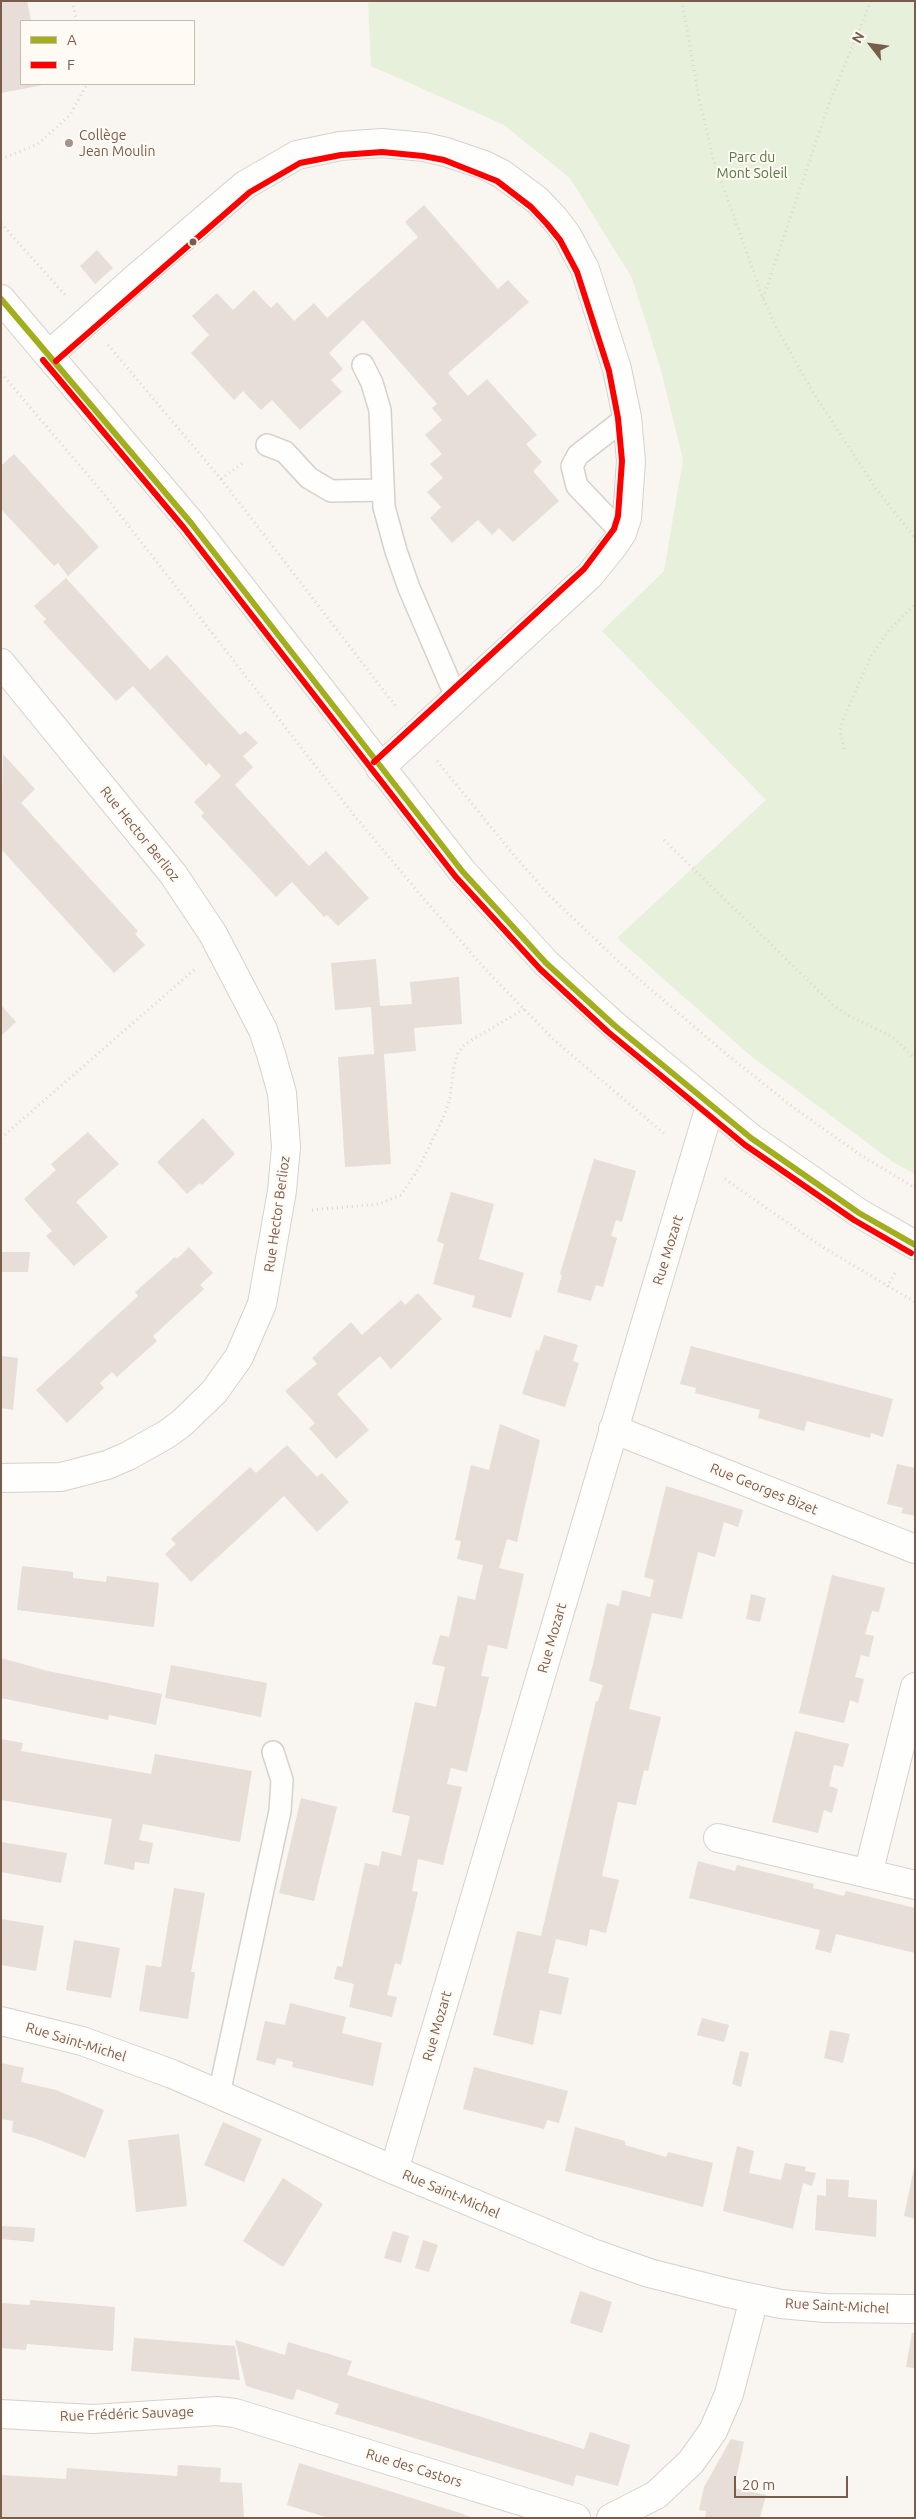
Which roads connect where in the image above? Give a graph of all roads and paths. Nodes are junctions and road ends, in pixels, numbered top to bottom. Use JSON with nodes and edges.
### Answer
{"nodes":[{"id":1,"x":72,"y":1,"type":"edge"},
{"id":2,"x":682,"y":1,"type":"edge"},
{"id":3,"x":871,"y":1,"type":"edge"},
{"id":4,"x":77,"y":20,"type":"edge"},
{"id":5,"x":86,"y":85,"type":"edge"},
{"id":6,"x":1,"y":160,"type":"edge"},
{"id":7,"x":763,"y":298,"type":"junction"},
{"id":8,"x":1,"y":299,"type":"edge"},
{"id":9,"x":50,"y":354,"type":"junction"},
{"id":10,"x":363,"y":365,"type":"dead end"},
{"id":11,"x":1,"y":373,"type":"edge"},
{"id":12,"x":627,"y":417,"type":"junction"},
{"id":13,"x":267,"y":446,"type":"dead end"},
{"id":14,"x":240,"y":464,"type":"dead end"},
{"id":15,"x":221,"y":479,"type":"dead end"},
{"id":16,"x":383,"y":490,"type":"junction"},
{"id":17,"x":622,"y":533,"type":"junction"},
{"id":18,"x":915,"y":538,"type":"edge"},
{"id":19,"x":915,"y":604,"type":"edge"},
{"id":20,"x":1,"y":663,"type":"edge"},
{"id":21,"x":456,"y":697,"type":"junction"},
{"id":22,"x":844,"y":749,"type":"dead end"},
{"id":23,"x":380,"y":768,"type":"junction"},
{"id":24,"x":664,"y":840,"type":"dead end"},
{"id":25,"x":195,"y":968,"type":"dead end"},
{"id":26,"x":524,"y":1009,"type":"junction"},
{"id":27,"x":915,"y":1059,"type":"edge"},
{"id":28,"x":710,"y":1106,"type":"junction"},
{"id":29,"x":668,"y":1136,"type":"dead end"},
{"id":30,"x":1,"y":1138,"type":"edge"},
{"id":31,"x":722,"y":1177,"type":"dead end"},
{"id":32,"x":279,"y":1212,"type":"junction"},
{"id":33,"x":915,"y":1245,"type":"edge"},
{"id":34,"x":915,"y":1302,"type":"edge"},
{"id":35,"x":613,"y":1429,"type":"junction"},
{"id":36,"x":1,"y":1478,"type":"edge"},
{"id":37,"x":915,"y":1549,"type":"edge"},
{"id":38,"x":915,"y":1687,"type":"edge"},
{"id":39,"x":273,"y":1752,"type":"dead end"},
{"id":40,"x":718,"y":1838,"type":"dead end"},
{"id":41,"x":868,"y":1874,"type":"junction"},
{"id":42,"x":915,"y":1885,"type":"edge"},
{"id":43,"x":1,"y":2021,"type":"edge"},
{"id":44,"x":219,"y":2094,"type":"junction"},
{"id":45,"x":394,"y":2170,"type":"junction"},
{"id":46,"x":754,"y":2299,"type":"junction"},
{"id":47,"x":915,"y":2309,"type":"edge"},
{"id":48,"x":1,"y":2414,"type":"edge"},
{"id":49,"x":252,"y":2417,"type":"joint"},
{"id":50,"x":576,"y":2518,"type":"edge"},
{"id":51,"x":611,"y":2518,"type":"edge"}],
"edges":[{"from":1,"to":4,"type":"path"},
{"from":2,"to":7,"type":"path"},
{"from":3,"to":7,"type":"path"},
{"from":5,"to":6,"type":"path"},
{"from":7,"to":18,"type":"path"},
{"from":8,"to":9,"type":"street"},
{"from":9,"to":12,"type":"street"},
{"from":9,"to":23,"type":"street"},
{"from":10,"to":16,"type":"lane"},
{"from":11,"to":26,"type":"path"},
{"from":12,"to":17,"type":"street"},
{"from":12,"to":17,"type":"lane"},
{"from":13,"to":16,"type":"lane"},
{"from":14,"to":15,"type":"path"},
{"from":16,"to":21,"type":"lane"},
{"from":17,"to":21,"type":"street"},
{"from":19,"to":22,"type":"path"},
{"from":20,"to":32,"type":"street","name":"Rue Hector Berlioz"},
{"from":21,"to":23,"type":"street"},
{"from":23,"to":28,"type":"street"},
{"from":24,"to":27,"type":"path"},
{"from":25,"to":30,"type":"path"},
{"from":26,"to":29,"type":"path"},
{"from":26,"to":32,"type":"path"},
{"from":28,"to":33,"type":"street"},
{"from":28,"to":35,"type":"street","name":"Rue Mozart"},
{"from":31,"to":34,"type":"path"},
{"from":32,"to":36,"type":"street","name":"Rue Hector Berlioz"},
{"from":35,"to":37,"type":"street","name":"Rue Georges Bizet"},
{"from":35,"to":45,"type":"street","name":"Rue Mozart"},
{"from":38,"to":41,"type":"street"},
{"from":39,"to":44,"type":"lane"},
{"from":40,"to":41,"type":"street"},
{"from":41,"to":42,"type":"street"},
{"from":43,"to":44,"type":"street","name":"Rue Saint-Michel"},
{"from":44,"to":45,"type":"street","name":"Rue Saint-Michel"},
{"from":45,"to":46,"type":"street","name":"Rue Saint-Michel"},
{"from":46,"to":47,"type":"street","name":"Rue Saint-Michel"},
{"from":46,"to":51,"type":"street"},
{"from":48,"to":49,"type":"street","name":"Rue Frédéric Sauvage"},
{"from":49,"to":50,"type":"street","name":"Rue des Castors"}]}
